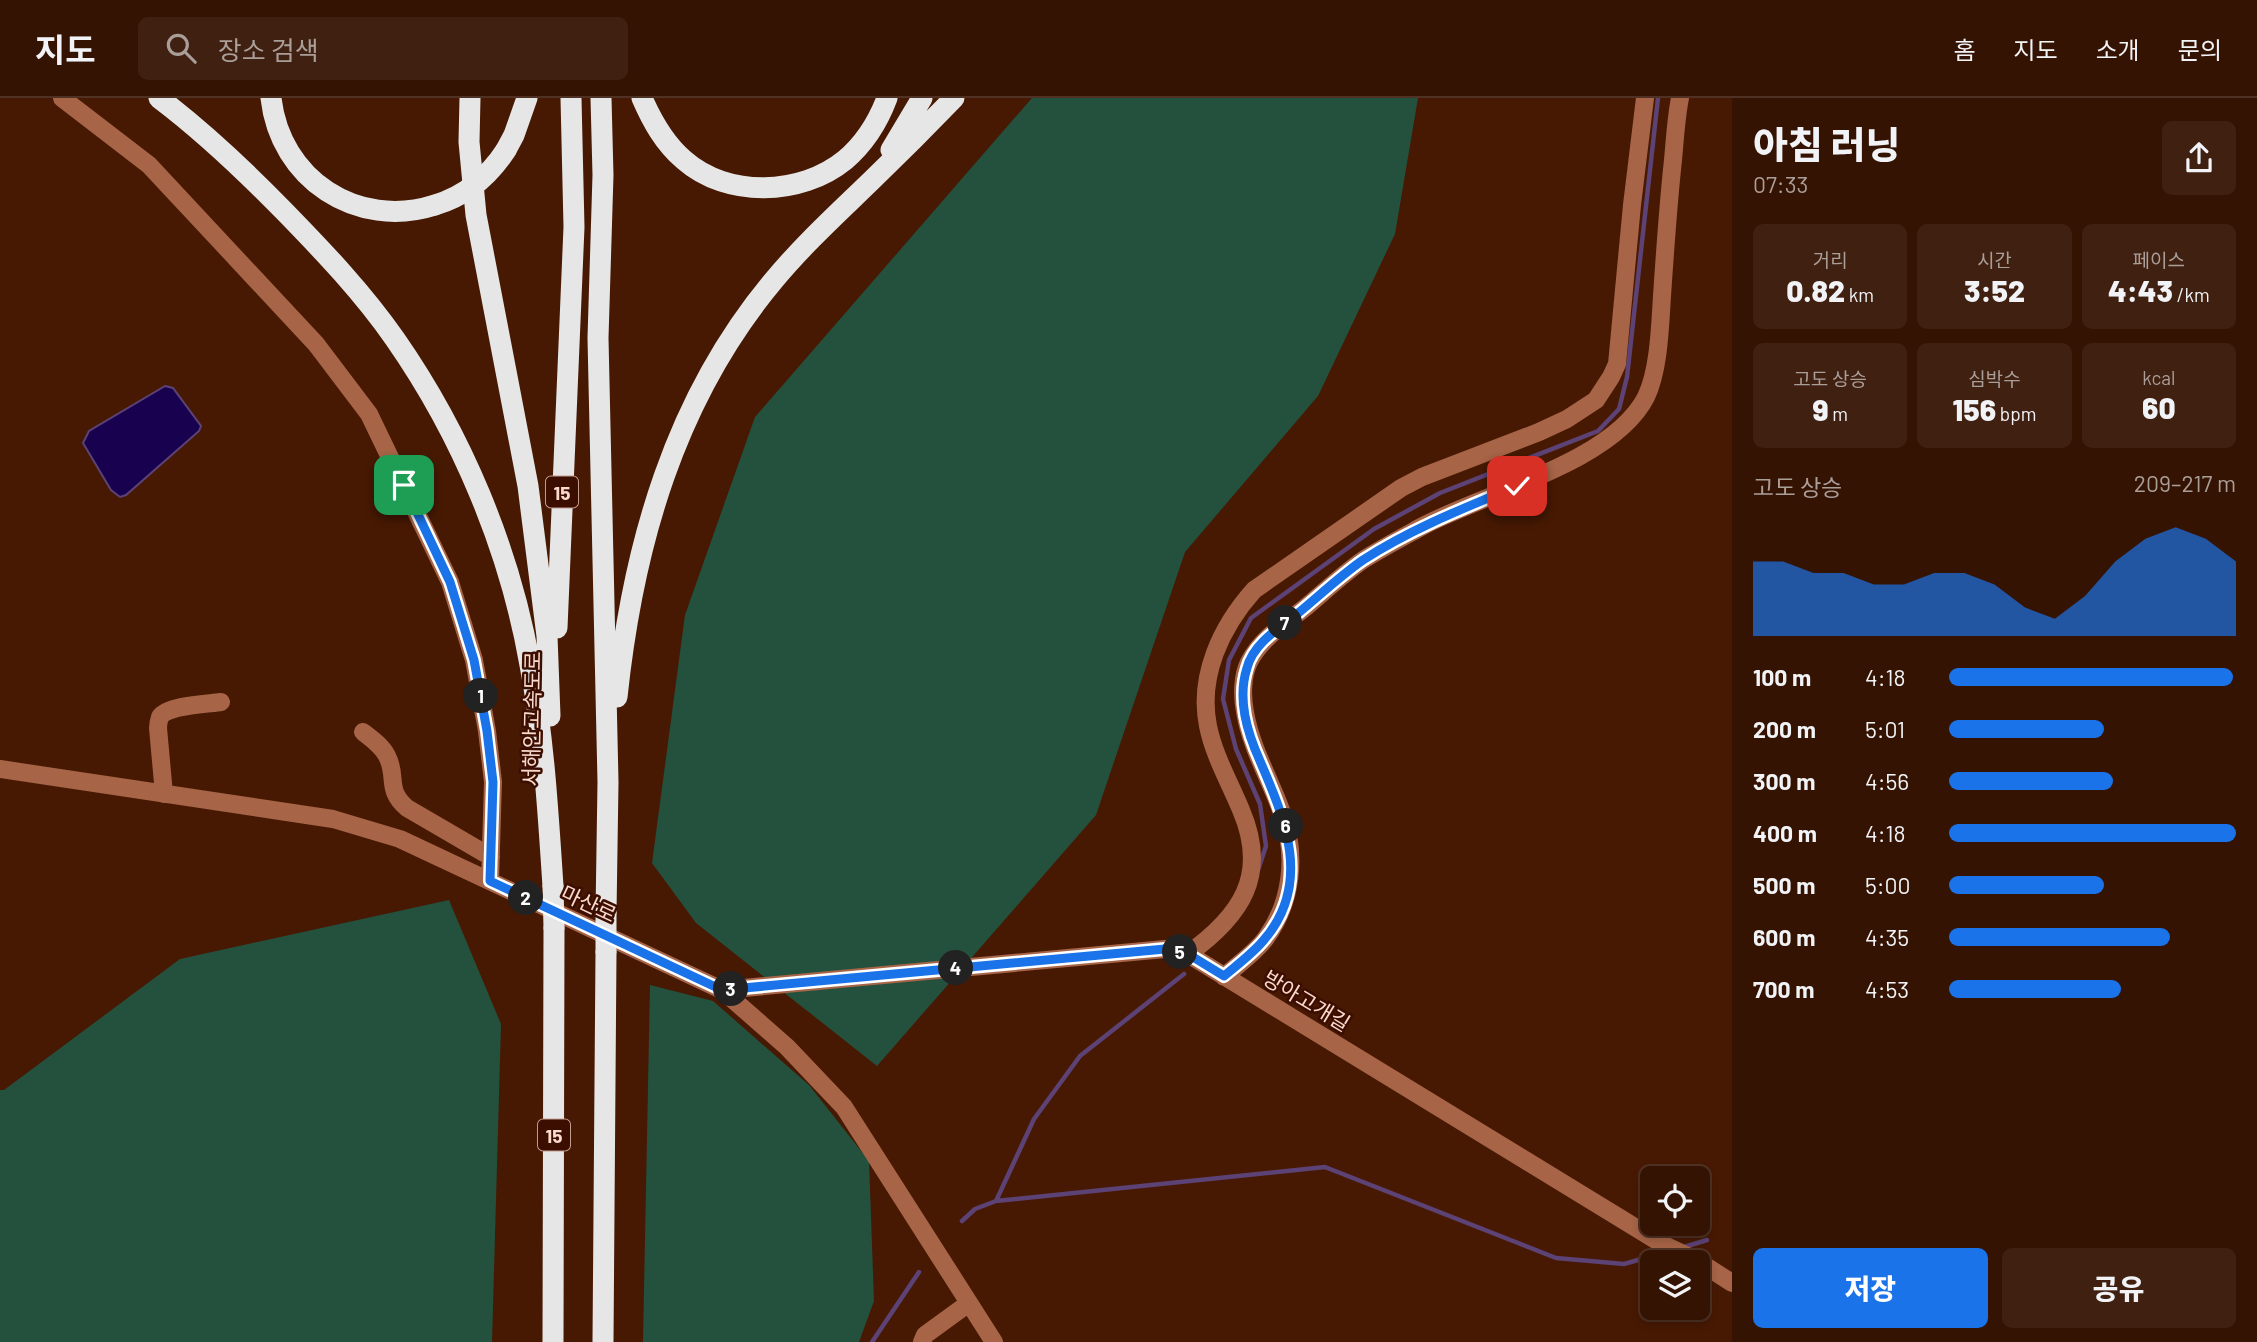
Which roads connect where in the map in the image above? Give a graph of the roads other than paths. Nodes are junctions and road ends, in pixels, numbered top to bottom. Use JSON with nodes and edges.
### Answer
{"nodes":[{"id":1,"x":62,"y":98,"type":"edge"},
{"id":2,"x":159,"y":98,"type":"edge"},
{"id":3,"x":271,"y":98,"type":"edge"},
{"id":4,"x":470,"y":98,"type":"edge"},
{"id":5,"x":527,"y":98,"type":"edge"},
{"id":6,"x":571,"y":98,"type":"edge"},
{"id":7,"x":601,"y":98,"type":"edge"},
{"id":8,"x":642,"y":98,"type":"edge"},
{"id":9,"x":887,"y":98,"type":"edge"},
{"id":10,"x":922,"y":98,"type":"edge"},
{"id":11,"x":954,"y":98,"type":"edge"},
{"id":12,"x":1645,"y":98,"type":"edge"},
{"id":13,"x":1680,"y":98,"type":"edge"},
{"id":14,"x":873,"y":179,"type":"junction"},
{"id":15,"x":221,"y":702,"type":"dead end"},
{"id":16,"x":363,"y":732,"type":"dead end"},
{"id":17,"x":0,"y":769,"type":"edge"},
{"id":18,"x":608,"y":782,"type":"junction"},
{"id":19,"x":164,"y":794,"type":"junction"},
{"id":20,"x":491,"y":857,"type":"junction"},
{"id":21,"x":490,"y":881,"type":"junction"},
{"id":22,"x":553,"y":886,"type":"junction"},
{"id":23,"x":1188,"y":954,"type":"junction"},
{"id":24,"x":1224,"y":976,"type":"junction"},
{"id":25,"x":722,"y":990,"type":"junction"},
{"id":26,"x":1675,"y":1250,"type":"edge"},
{"id":27,"x":1710,"y":1269,"type":"edge"},
{"id":28,"x":1732,"y":1283,"type":"edge"},
{"id":29,"x":970,"y":1303,"type":"junction"},
{"id":30,"x":553,"y":1342,"type":"edge"},
{"id":31,"x":603,"y":1342,"type":"edge"},
{"id":32,"x":922,"y":1342,"type":"edge"},
{"id":33,"x":994,"y":1342,"type":"edge"}],
"edges":[{"from":1,"to":20,"type":"street"},
{"from":2,"to":22,"type":"highway"},
{"from":3,"to":5,"type":"highway","bridge":true},
{"from":4,"to":22,"type":"highway"},
{"from":6,"to":22,"type":"highway","name":"서해안고속도로","number":"15"},
{"from":7,"to":18,"type":"highway","number":"15"},
{"from":8,"to":9,"type":"highway"},
{"from":10,"to":14,"type":"highway"},
{"from":11,"to":14,"type":"highway"},
{"from":12,"to":23,"type":"street"},
{"from":13,"to":24,"type":"street"},
{"from":14,"to":18,"type":"highway"},
{"from":15,"to":19,"type":"street"},
{"from":16,"to":20,"type":"street"},
{"from":17,"to":19,"type":"street","name":"마산로"},
{"from":18,"to":31,"type":"highway","number":"15","bridge":true},
{"from":19,"to":21,"type":"street","name":"마산로"},
{"from":20,"to":21,"type":"street"},
{"from":21,"to":25,"type":"street","name":"마산로"},
{"from":22,"to":30,"type":"highway","name":"서해안고속도로","number":"15","bridge":true},
{"from":23,"to":24,"type":"street","name":"방아고개길"},
{"from":23,"to":25,"type":"street","name":"방아고개길"},
{"from":24,"to":26,"type":"street","name":"방아고개길"},
{"from":25,"to":29,"type":"street","name":"마산로"},
{"from":27,"to":28,"type":"street","name":"방아고개길"},
{"from":29,"to":32,"type":"street"},
{"from":29,"to":33,"type":"street","name":"마산로"}]}
